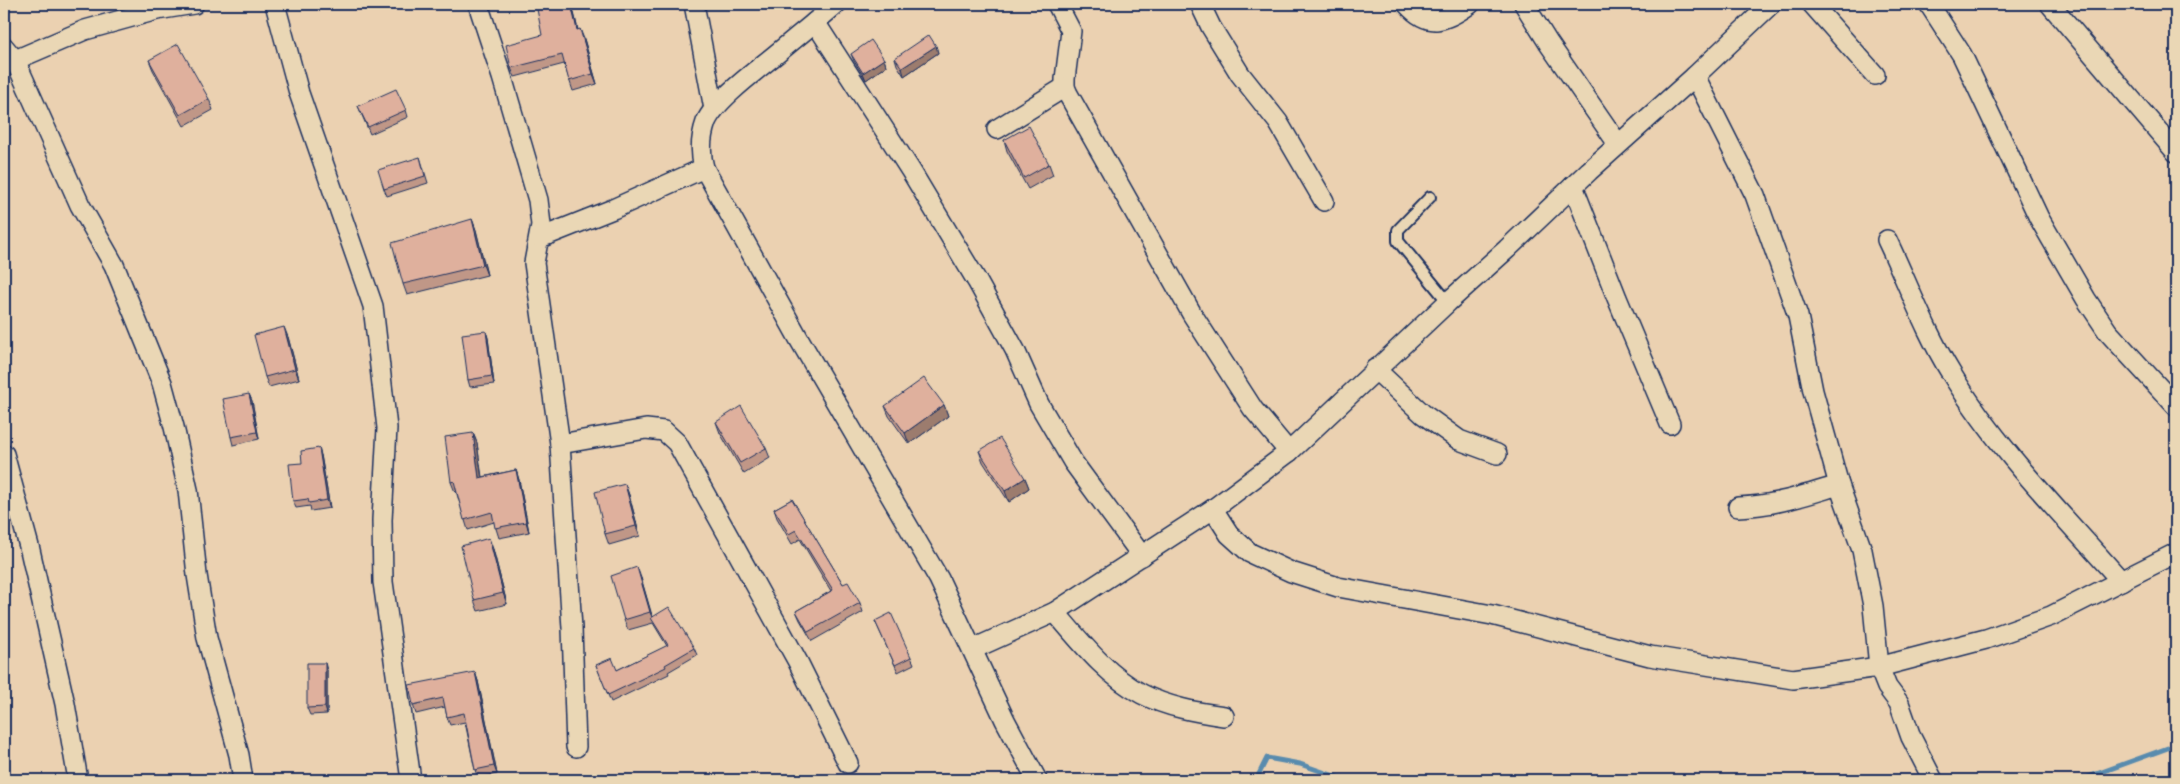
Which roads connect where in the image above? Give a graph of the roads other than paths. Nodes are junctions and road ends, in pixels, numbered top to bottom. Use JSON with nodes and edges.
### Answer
{"nodes":[{"id":1,"x":194,"y":4,"type":"edge"},
{"id":2,"x":275,"y":4,"type":"edge"},
{"id":3,"x":478,"y":4,"type":"edge"},
{"id":4,"x":694,"y":4,"type":"edge"},
{"id":5,"x":836,"y":4,"type":"edge"},
{"id":6,"x":1057,"y":4,"type":"edge"},
{"id":7,"x":1200,"y":4,"type":"edge"},
{"id":8,"x":1407,"y":4,"type":"edge"},
{"id":9,"x":1470,"y":4,"type":"edge"},
{"id":10,"x":1524,"y":4,"type":"edge"},
{"id":11,"x":1771,"y":4,"type":"edge"},
{"id":12,"x":1812,"y":4,"type":"edge"},
{"id":13,"x":1928,"y":4,"type":"edge"},
{"id":14,"x":2050,"y":4,"type":"edge"},
{"id":15,"x":815,"y":22,"type":"junction"},
{"id":16,"x":10,"y":54,"type":"edge"},
{"id":17,"x":1695,"y":76,"type":"junction"},
{"id":18,"x":1875,"y":76,"type":"dead end"},
{"id":19,"x":1064,"y":87,"type":"junction"},
{"id":20,"x":714,"y":110,"type":"junction"},
{"id":21,"x":997,"y":129,"type":"dead end"},
{"id":22,"x":1618,"y":144,"type":"junction"},
{"id":23,"x":2176,"y":152,"type":"edge"},
{"id":24,"x":704,"y":168,"type":"junction"},
{"id":25,"x":1573,"y":186,"type":"junction"},
{"id":26,"x":1430,"y":197,"type":"dead end"},
{"id":27,"x":1324,"y":201,"type":"dead end"},
{"id":28,"x":540,"y":238,"type":"junction"},
{"id":29,"x":1887,"y":240,"type":"dead end"},
{"id":30,"x":1448,"y":302,"type":"junction"},
{"id":31,"x":1375,"y":369,"type":"junction"},
{"id":32,"x":2176,"y":406,"type":"edge"},
{"id":33,"x":1670,"y":424,"type":"dead end"},
{"id":34,"x":560,"y":444,"type":"junction"},
{"id":35,"x":1289,"y":452,"type":"junction"},
{"id":36,"x":4,"y":454,"type":"edge"},
{"id":37,"x":1497,"y":454,"type":"dead end"},
{"id":38,"x":1839,"y":485,"type":"junction"},
{"id":39,"x":1738,"y":507,"type":"dead end"},
{"id":40,"x":1213,"y":509,"type":"junction"},
{"id":41,"x":2176,"y":553,"type":"edge"},
{"id":42,"x":1142,"y":556,"type":"junction"},
{"id":43,"x":2121,"y":581,"type":"junction"},
{"id":44,"x":1055,"y":612,"type":"junction"},
{"id":45,"x":973,"y":649,"type":"junction"},
{"id":46,"x":1879,"y":667,"type":"junction"},
{"id":47,"x":1224,"y":716,"type":"dead end"},
{"id":48,"x":576,"y":747,"type":"dead end"},
{"id":49,"x":848,"y":763,"type":"dead end"},
{"id":50,"x":78,"y":780,"type":"edge"},
{"id":51,"x":243,"y":780,"type":"edge"},
{"id":52,"x":410,"y":780,"type":"edge"},
{"id":53,"x":1036,"y":780,"type":"edge"},
{"id":54,"x":1933,"y":780,"type":"edge"}],
"edges":[{"from":1,"to":16,"type":"street"},
{"from":2,"to":52,"type":"street"},
{"from":3,"to":28,"type":"street"},
{"from":4,"to":20,"type":"street"},
{"from":5,"to":15,"type":"street"},
{"from":6,"to":19,"type":"street"},
{"from":7,"to":27,"type":"street"},
{"from":8,"to":9,"type":"street"},
{"from":10,"to":22,"type":"street"},
{"from":11,"to":17,"type":"street"},
{"from":12,"to":18,"type":"street"},
{"from":13,"to":32,"type":"street"},
{"from":14,"to":23,"type":"street"},
{"from":15,"to":20,"type":"street"},
{"from":15,"to":42,"type":"street"},
{"from":16,"to":51,"type":"street"},
{"from":17,"to":22,"type":"street"},
{"from":17,"to":38,"type":"street"},
{"from":19,"to":21,"type":"street"},
{"from":19,"to":35,"type":"street"},
{"from":20,"to":24,"type":"street"},
{"from":22,"to":25,"type":"street"},
{"from":24,"to":28,"type":"street"},
{"from":24,"to":45,"type":"street"},
{"from":25,"to":30,"type":"street"},
{"from":25,"to":33,"type":"street"},
{"from":26,"to":30,"type":"lane"},
{"from":28,"to":34,"type":"street"},
{"from":29,"to":43,"type":"street"},
{"from":30,"to":31,"type":"street"},
{"from":31,"to":35,"type":"street"},
{"from":31,"to":37,"type":"street"},
{"from":34,"to":48,"type":"street"},
{"from":34,"to":49,"type":"street"},
{"from":35,"to":40,"type":"street"},
{"from":36,"to":50,"type":"street"},
{"from":38,"to":39,"type":"street"},
{"from":38,"to":46,"type":"street"},
{"from":40,"to":42,"type":"street"},
{"from":40,"to":46,"type":"street"},
{"from":41,"to":43,"type":"street"},
{"from":42,"to":44,"type":"street"},
{"from":43,"to":46,"type":"street"},
{"from":44,"to":45,"type":"street"},
{"from":44,"to":47,"type":"street"},
{"from":45,"to":53,"type":"street"},
{"from":46,"to":54,"type":"street"}]}
